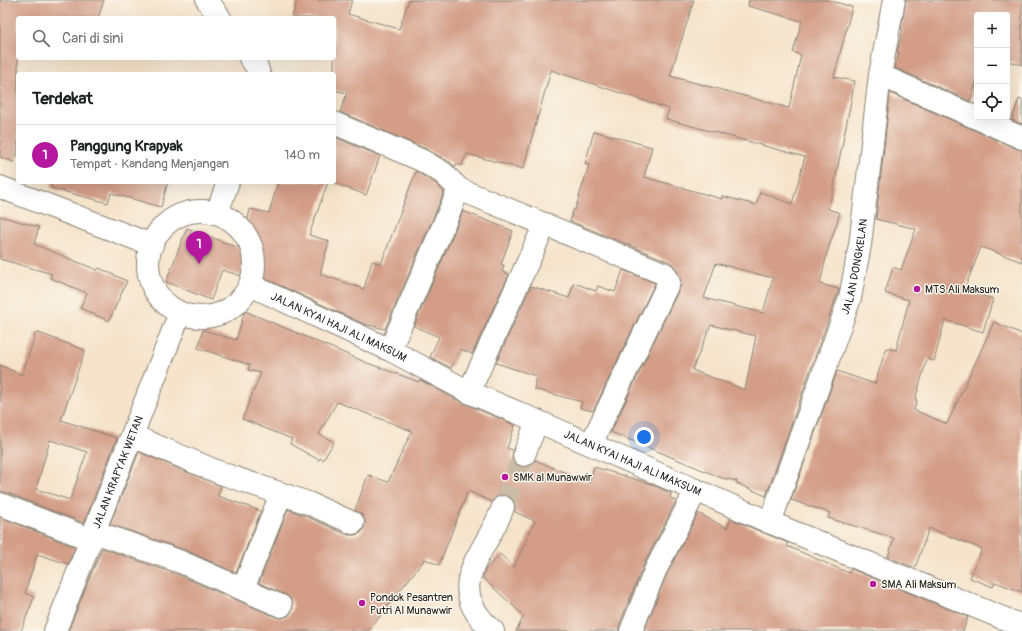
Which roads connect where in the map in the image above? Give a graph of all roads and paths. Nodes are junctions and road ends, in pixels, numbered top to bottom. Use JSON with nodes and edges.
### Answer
{"nodes":[{"id":1,"x":207,"y":0,"type":"edge"},
{"id":2,"x":894,"y":0,"type":"edge"},
{"id":3,"x":219,"y":16,"type":"edge"},
{"id":4,"x":252,"y":60,"type":"edge"},
{"id":5,"x":258,"y":72,"type":"edge"},
{"id":6,"x":880,"y":76,"type":"junction"},
{"id":7,"x":336,"y":124,"type":"edge"},
{"id":8,"x":1022,"y":138,"type":"edge"},
{"id":9,"x":227,"y":184,"type":"edge"},
{"id":10,"x":0,"y":187,"type":"edge"},
{"id":11,"x":459,"y":189,"type":"junction"},
{"id":12,"x":216,"y":213,"type":"junction"},
{"id":13,"x":545,"y":224,"type":"junction"},
{"id":14,"x":152,"y":245,"type":"junction"},
{"id":15,"x":250,"y":285,"type":"junction"},
{"id":16,"x":180,"y":313,"type":"junction"},
{"id":17,"x":390,"y":350,"type":"junction"},
{"id":18,"x":469,"y":392,"type":"junction"},
{"id":19,"x":538,"y":421,"type":"junction"},
{"id":20,"x":133,"y":436,"type":"junction"},
{"id":21,"x":591,"y":444,"type":"junction"},
{"id":22,"x":524,"y":455,"type":"tunnel mouth"},
{"id":23,"x":696,"y":490,"type":"junction"},
{"id":24,"x":281,"y":494,"type":"junction"},
{"id":25,"x":0,"y":504,"type":"edge"},
{"id":26,"x":503,"y":507,"type":"tunnel mouth"},
{"id":27,"x":769,"y":522,"type":"junction"},
{"id":28,"x":353,"y":523,"type":"dead end"},
{"id":29,"x":93,"y":536,"type":"junction"},
{"id":30,"x":243,"y":589,"type":"junction"},
{"id":31,"x":281,"y":606,"type":"dead end"},
{"id":32,"x":1022,"y":626,"type":"edge"},
{"id":33,"x":55,"y":631,"type":"edge"},
{"id":34,"x":493,"y":631,"type":"edge"},
{"id":35,"x":631,"y":631,"type":"edge"}],
"edges":[{"from":1,"to":3,"type":"street"},
{"from":2,"to":6,"type":"street","name":"JALAN DONGKELAN"},
{"from":4,"to":5,"type":"street"},
{"from":6,"to":8,"type":"street"},
{"from":6,"to":27,"type":"street","name":"JALAN DONGKELAN"},
{"from":7,"to":11,"type":"street"},
{"from":9,"to":12,"type":"street"},
{"from":10,"to":14,"type":"street"},
{"from":11,"to":13,"type":"street"},
{"from":11,"to":17,"type":"street"},
{"from":12,"to":14,"type":"street"},
{"from":12,"to":15,"type":"street"},
{"from":13,"to":18,"type":"street"},
{"from":13,"to":21,"type":"street"},
{"from":14,"to":16,"type":"street"},
{"from":15,"to":16,"type":"street"},
{"from":15,"to":17,"type":"street","name":"JALAN KYAI HAJI ALI MAKSUM"},
{"from":16,"to":20,"type":"street","name":"JALAN KRAPYAK WETAN"},
{"from":17,"to":18,"type":"street","name":"JALAN KYAI HAJI ALI MAKSUM"},
{"from":18,"to":19,"type":"street","name":"JALAN KYAI HAJI ALI MAKSUM"},
{"from":19,"to":21,"type":"street","name":"JALAN KYAI HAJI ALI MAKSUM"},
{"from":19,"to":22,"type":"street"},
{"from":20,"to":24,"type":"street"},
{"from":20,"to":29,"type":"street","name":"JALAN KRAPYAK WETAN"},
{"from":21,"to":23,"type":"street","name":"JALAN KYAI HAJI ALI MAKSUM"},
{"from":23,"to":27,"type":"street","name":"JALAN KYAI HAJI ALI MAKSUM"},
{"from":23,"to":35,"type":"street"},
{"from":24,"to":28,"type":"street"},
{"from":24,"to":30,"type":"street"},
{"from":25,"to":29,"type":"street"},
{"from":26,"to":34,"type":"street"},
{"from":27,"to":32,"type":"street","name":"JALAN KYAI HAJI ALI MAKSUM"},
{"from":29,"to":30,"type":"street"},
{"from":29,"to":33,"type":"street","name":"JALAN KRAPYAK WETAN"},
{"from":30,"to":31,"type":"street"}]}
